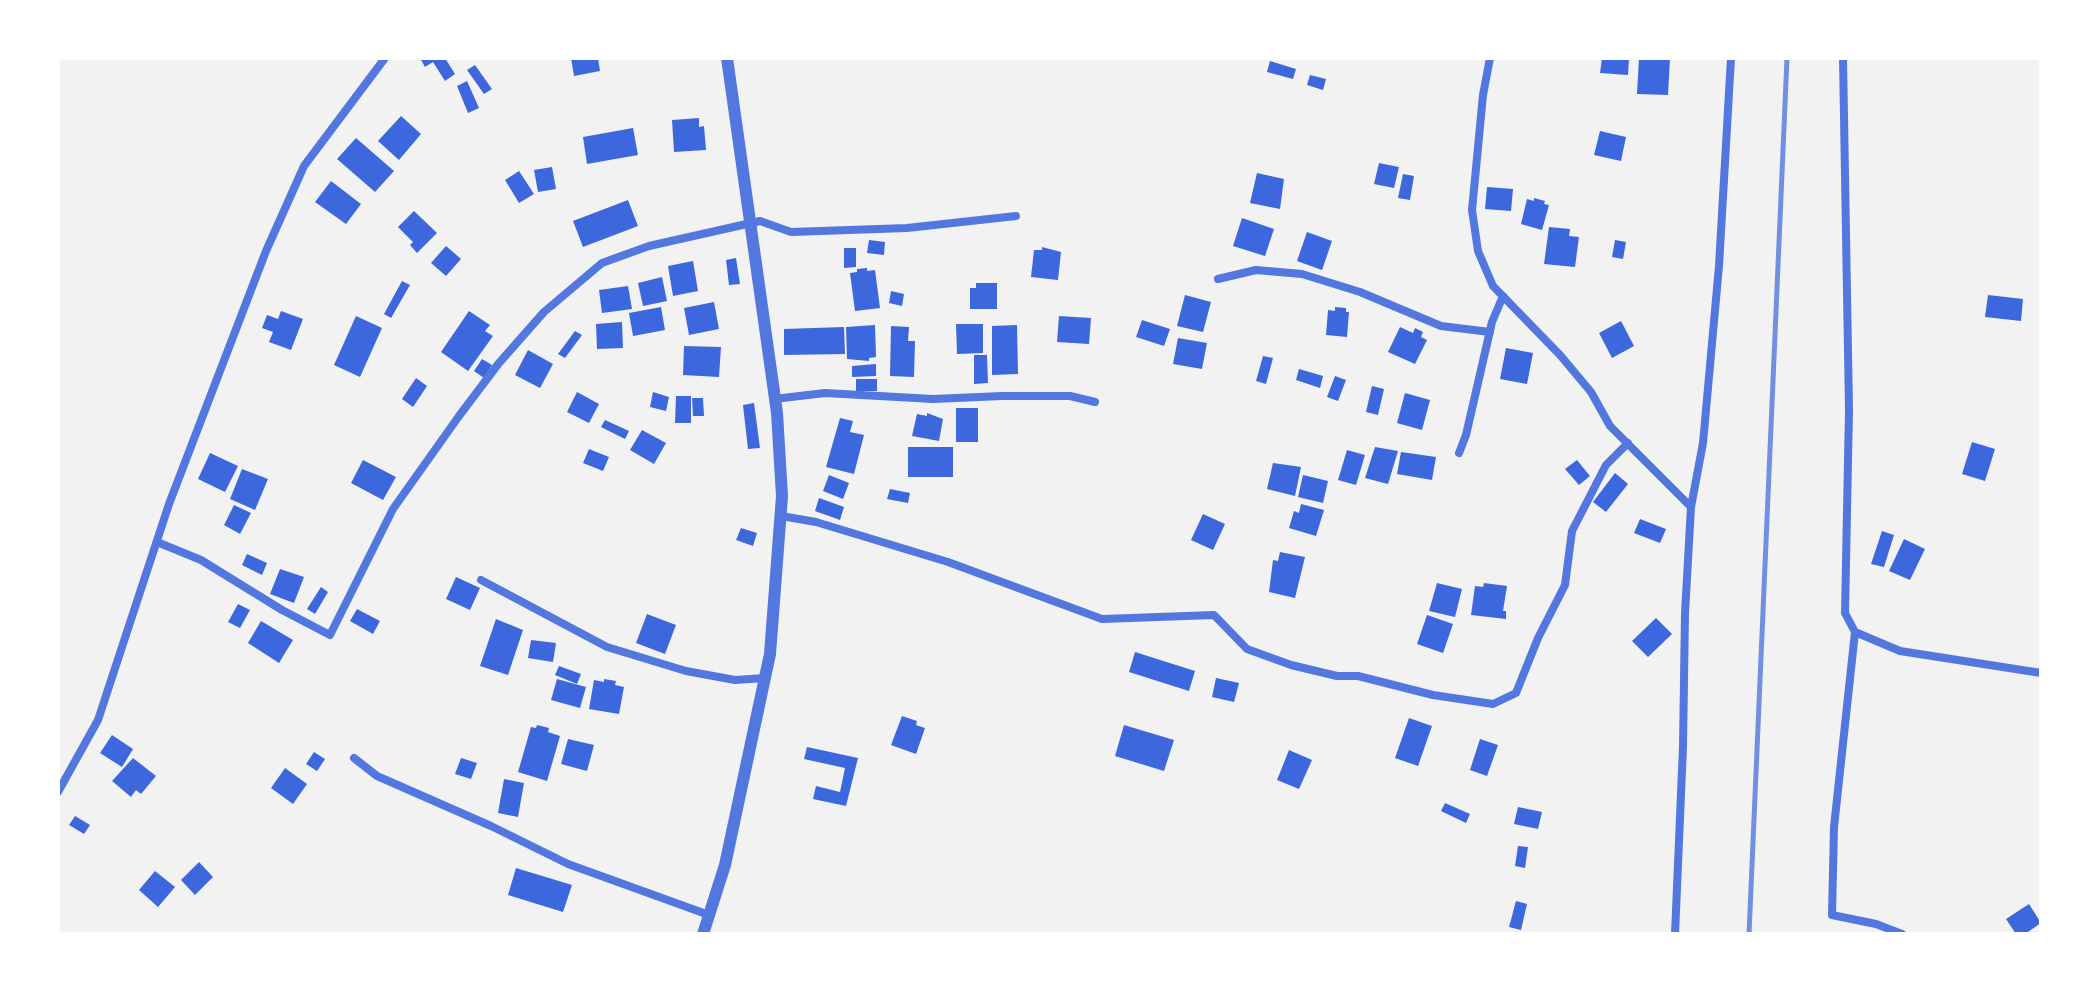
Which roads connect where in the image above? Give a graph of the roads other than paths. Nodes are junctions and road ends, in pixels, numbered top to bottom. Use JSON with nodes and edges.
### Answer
{"nodes":[{"id":1,"x":385,"y":58,"type":"edge"},
{"id":2,"x":727,"y":58,"type":"edge"},
{"id":3,"x":1490,"y":58,"type":"edge"},
{"id":4,"x":1731,"y":58,"type":"edge"},
{"id":5,"x":1843,"y":58,"type":"edge"},
{"id":6,"x":1016,"y":216,"type":"dead end"},
{"id":7,"x":750,"y":224,"type":"junction"},
{"id":8,"x":1218,"y":279,"type":"dead end"},
{"id":9,"x":1503,"y":296,"type":"junction"},
{"id":10,"x":1490,"y":332,"type":"junction"},
{"id":11,"x":774,"y":399,"type":"junction"},
{"id":12,"x":1095,"y":402,"type":"dead end"},
{"id":13,"x":1628,"y":443,"type":"junction"},
{"id":14,"x":1459,"y":453,"type":"dead end"},
{"id":15,"x":1691,"y":507,"type":"junction"},
{"id":16,"x":781,"y":516,"type":"junction"},
{"id":17,"x":157,"y":542,"type":"junction"},
{"id":18,"x":481,"y":580,"type":"dead end"},
{"id":19,"x":1855,"y":632,"type":"junction"},
{"id":20,"x":2041,"y":673,"type":"edge"},
{"id":21,"x":765,"y":678,"type":"junction"},
{"id":22,"x":354,"y":758,"type":"dead end"},
{"id":23,"x":58,"y":792,"type":"edge"},
{"id":24,"x":709,"y":915,"type":"junction"},
{"id":25,"x":703,"y":934,"type":"edge"},
{"id":26,"x":1675,"y":934,"type":"edge"},
{"id":27,"x":1902,"y":934,"type":"edge"}],
"edges":[{"from":1,"to":17,"type":"street"},
{"from":2,"to":7,"type":"street"},
{"from":3,"to":9,"type":"street"},
{"from":4,"to":15,"type":"street"},
{"from":5,"to":19,"type":"street"},
{"from":6,"to":7,"type":"street"},
{"from":7,"to":11,"type":"street"},
{"from":7,"to":17,"type":"street"},
{"from":8,"to":10,"type":"street"},
{"from":9,"to":10,"type":"street"},
{"from":9,"to":13,"type":"street"},
{"from":10,"to":14,"type":"street"},
{"from":11,"to":12,"type":"street"},
{"from":11,"to":16,"type":"street"},
{"from":13,"to":15,"type":"street"},
{"from":13,"to":16,"type":"street"},
{"from":15,"to":26,"type":"street"},
{"from":16,"to":21,"type":"street"},
{"from":17,"to":23,"type":"street"},
{"from":18,"to":21,"type":"street"},
{"from":19,"to":20,"type":"street"},
{"from":19,"to":27,"type":"street"},
{"from":21,"to":24,"type":"street"},
{"from":22,"to":24,"type":"street"},
{"from":24,"to":25,"type":"street"}]}
